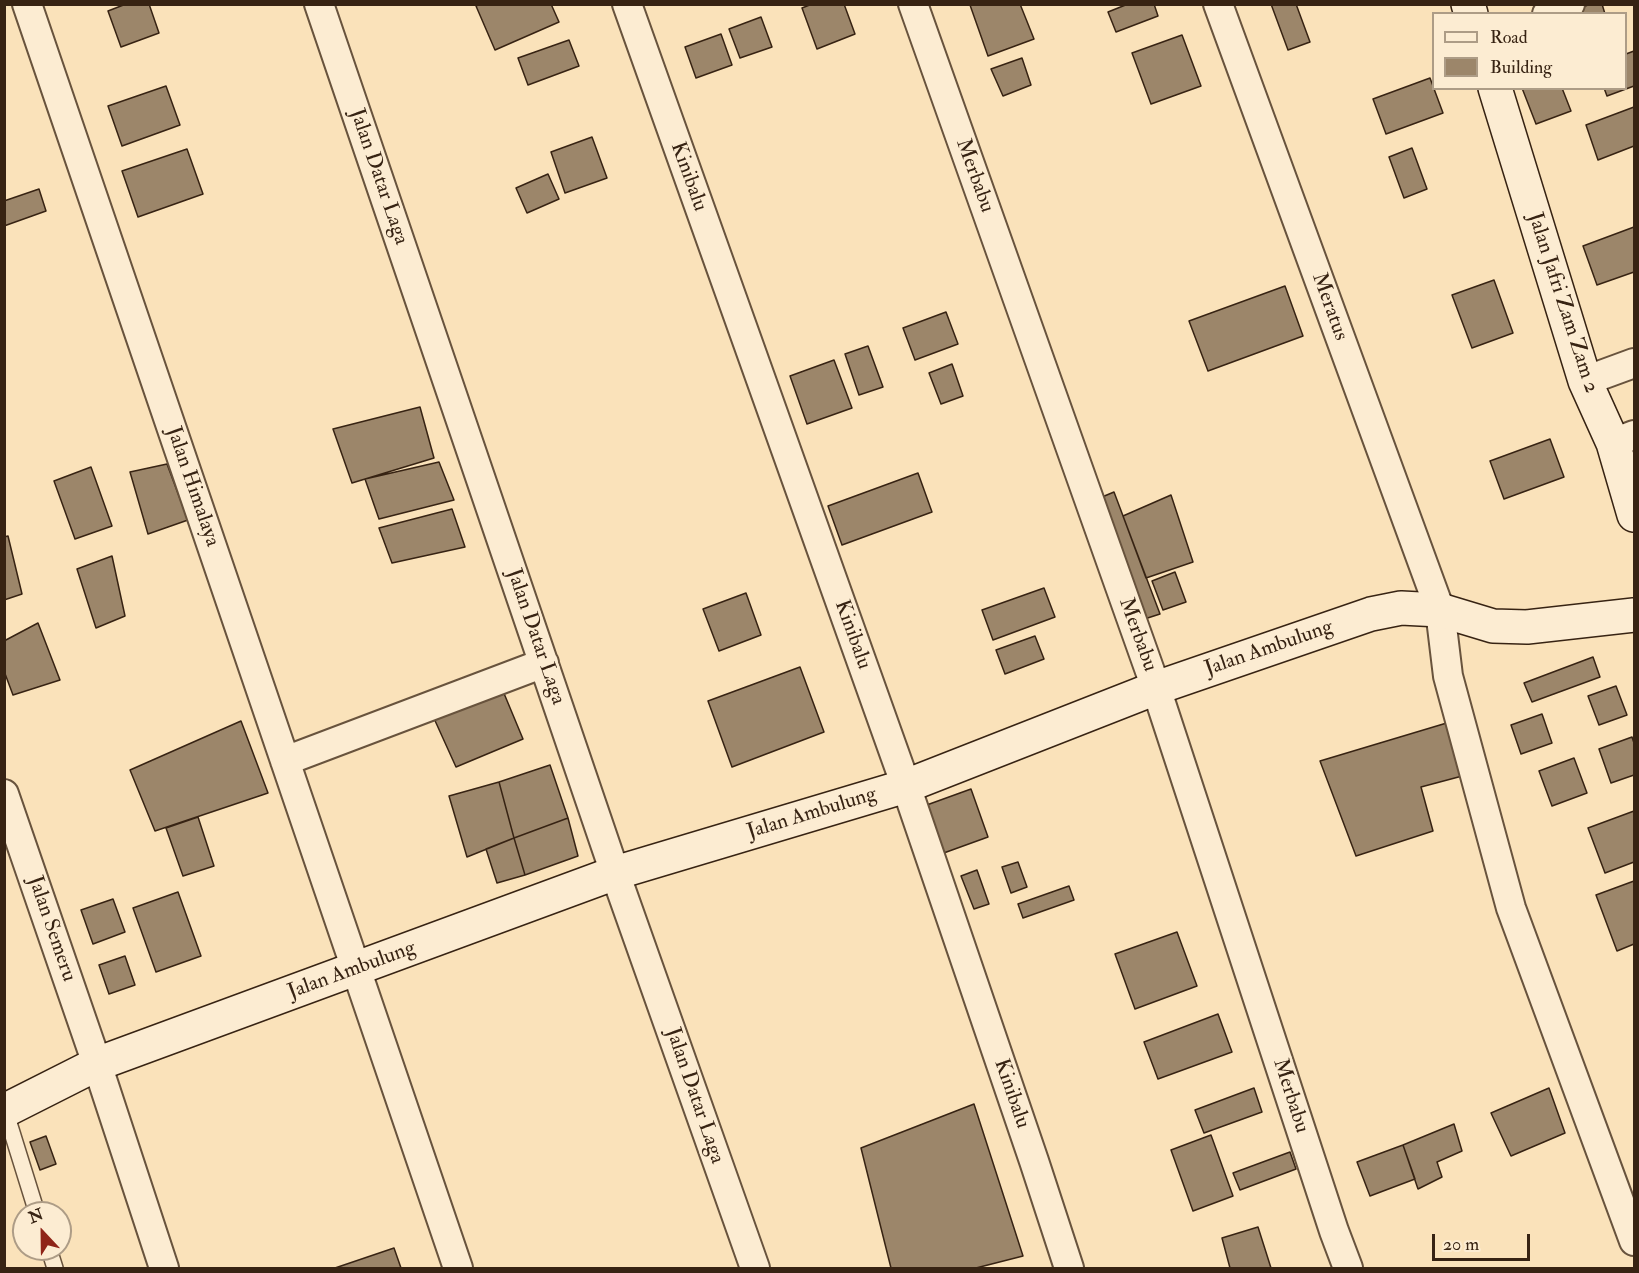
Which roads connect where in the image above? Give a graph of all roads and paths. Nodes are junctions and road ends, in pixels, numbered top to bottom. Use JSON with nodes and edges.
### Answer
{"nodes":[{"id":1,"x":27,"y":4,"type":"edge"},
{"id":2,"x":319,"y":4,"type":"edge"},
{"id":3,"x":627,"y":4,"type":"edge"},
{"id":4,"x":914,"y":4,"type":"edge"},
{"id":5,"x":1218,"y":4,"type":"edge"},
{"id":6,"x":1570,"y":4,"type":"edge"},
{"id":7,"x":1552,"y":12,"type":"edge"},
{"id":8,"x":1496,"y":90,"type":"edge"},
{"id":9,"x":1635,"y":363,"type":"edge"},
{"id":10,"x":1585,"y":381,"type":"junction"},
{"id":11,"x":1624,"y":439,"type":"edge"},
{"id":12,"x":1635,"y":515,"type":"edge"},
{"id":13,"x":1440,"y":610,"type":"junction"},
{"id":14,"x":1635,"y":615,"type":"edge"},
{"id":15,"x":544,"y":663,"type":"junction"},
{"id":16,"x":1155,"y":688,"type":"junction"},
{"id":17,"x":285,"y":760,"type":"junction"},
{"id":18,"x":906,"y":786,"type":"junction"},
{"id":19,"x":4,"y":794,"type":"edge"},
{"id":20,"x":615,"y":873,"type":"junction"},
{"id":21,"x":356,"y":970,"type":"junction"},
{"id":22,"x":97,"y":1064,"type":"junction"},
{"id":23,"x":5,"y":1111,"type":"edge"},
{"id":24,"x":33,"y":1201,"type":"edge"},
{"id":25,"x":1635,"y":1241,"type":"edge"},
{"id":26,"x":164,"y":1269,"type":"edge"},
{"id":27,"x":458,"y":1269,"type":"edge"},
{"id":28,"x":755,"y":1269,"type":"edge"},
{"id":29,"x":1069,"y":1269,"type":"edge"},
{"id":30,"x":1348,"y":1269,"type":"edge"}],
"edges":[{"from":1,"to":17,"type":"street","name":"Jalan Himalaya"},
{"from":2,"to":15,"type":"street","name":"Jalan Datar Laga"},
{"from":3,"to":18,"type":"street","name":"Kinibalu"},
{"from":4,"to":16,"type":"street","name":"Merbabu"},
{"from":5,"to":13,"type":"street","name":"Meratus"},
{"from":6,"to":7,"type":"street"},
{"from":8,"to":10,"type":"street","name":"Jalan Jafri Zam Zam 2"},
{"from":9,"to":10,"type":"street"},
{"from":10,"to":11,"type":"street","name":"Jalan Jafri Zam Zam 2"},
{"from":11,"to":12,"type":"street","name":"Jalan Jafri Zam Zam 2"},
{"from":13,"to":14,"type":"street","name":"Jalan Ambulung"},
{"from":13,"to":16,"type":"street","name":"Jalan Ambulung"},
{"from":13,"to":25,"type":"street","name":"Meratus"},
{"from":15,"to":17,"type":"street"},
{"from":15,"to":20,"type":"street","name":"Jalan Datar Laga"},
{"from":16,"to":18,"type":"street","name":"Jalan Ambulung"},
{"from":16,"to":30,"type":"street","name":"Merbabu"},
{"from":17,"to":21,"type":"street","name":"Jalan Himalaya"},
{"from":18,"to":20,"type":"street","name":"Jalan Ambulung"},
{"from":18,"to":29,"type":"street","name":"Kinibalu"},
{"from":19,"to":22,"type":"street","name":"Jalan Semeru"},
{"from":20,"to":21,"type":"street","name":"Jalan Ambulung"},
{"from":20,"to":28,"type":"street","name":"Jalan Datar Laga"},
{"from":21,"to":22,"type":"street","name":"Jalan Ambulung"},
{"from":21,"to":27,"type":"street","name":"Jalan Himalaya"},
{"from":22,"to":23,"type":"street","name":"Jalan Ambulung"},
{"from":22,"to":26,"type":"street","name":"Jalan Semeru"},
{"from":23,"to":24,"type":"lane"}]}
